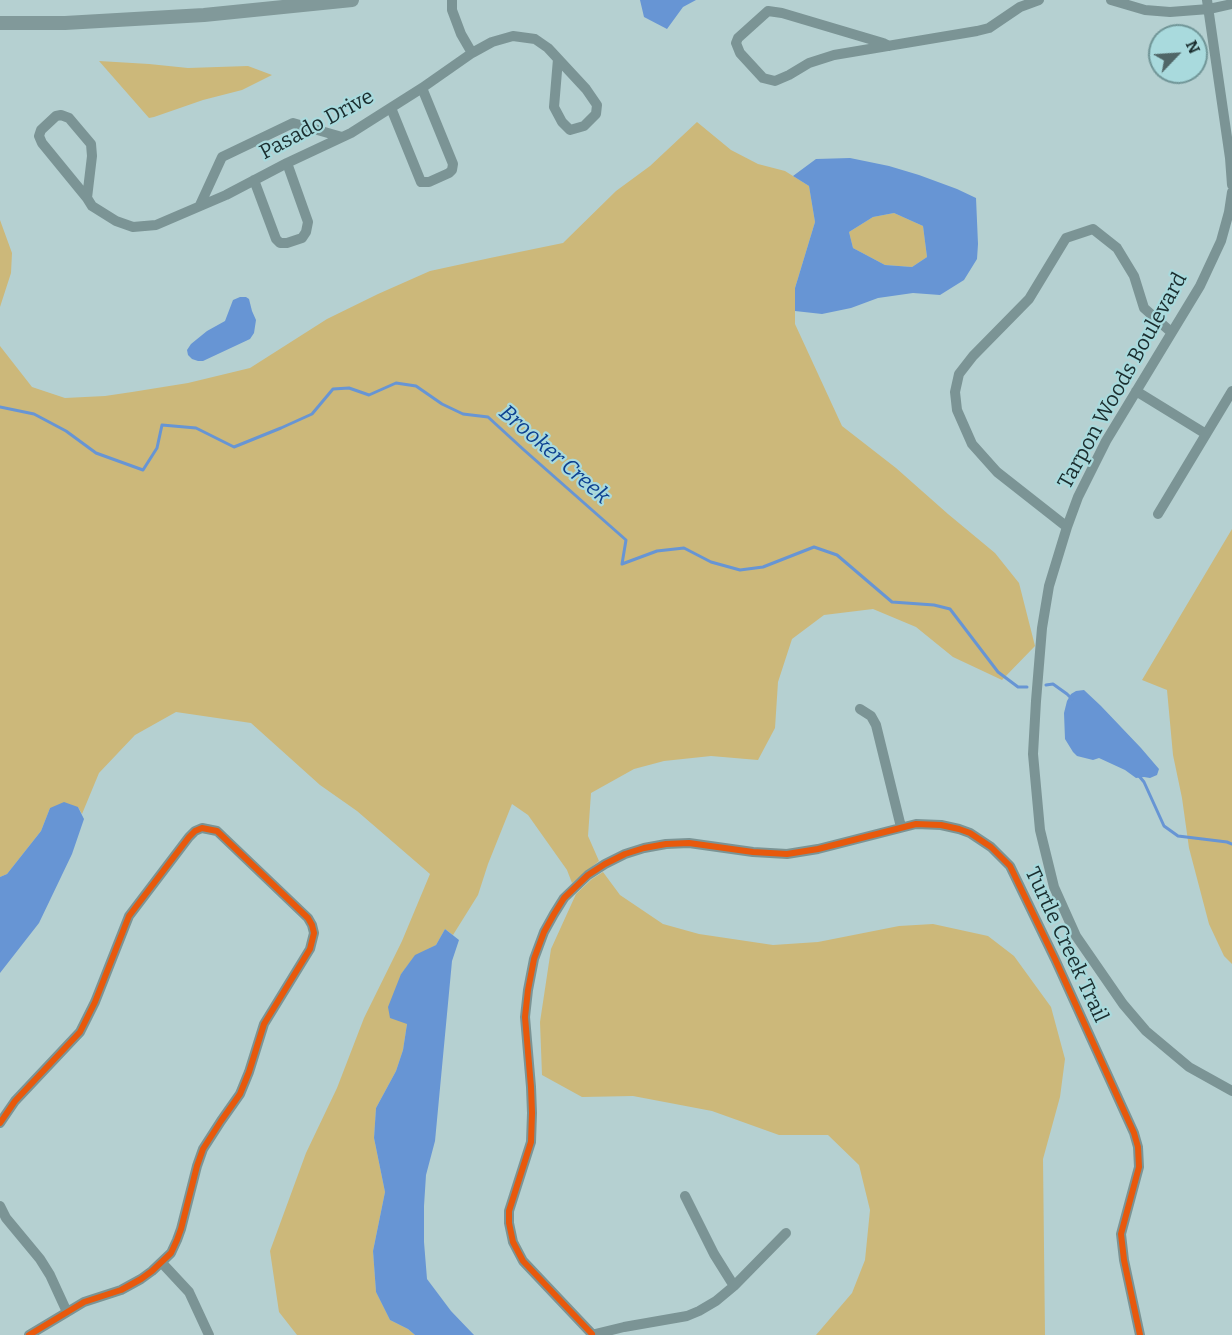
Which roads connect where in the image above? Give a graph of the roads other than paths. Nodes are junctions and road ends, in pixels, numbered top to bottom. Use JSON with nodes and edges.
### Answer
{"nodes":[{"id":1,"x":352,"y":0,"type":"edge"},
{"id":2,"x":452,"y":0,"type":"edge"},
{"id":3,"x":1039,"y":0,"type":"edge"},
{"id":4,"x":1111,"y":0,"type":"edge"},
{"id":5,"x":1208,"y":4,"type":"edge"},
{"id":6,"x":1232,"y":4,"type":"edge"},
{"id":7,"x":0,"y":22,"type":"edge"},
{"id":8,"x":889,"y":46,"type":"junction"},
{"id":9,"x":472,"y":53,"type":"junction"},
{"id":10,"x":558,"y":59,"type":"junction"},
{"id":11,"x":422,"y":88,"type":"junction"},
{"id":12,"x":391,"y":108,"type":"junction"},
{"id":13,"x":342,"y":137,"type":"junction"},
{"id":14,"x":287,"y":163,"type":"junction"},
{"id":15,"x":254,"y":180,"type":"junction"},
{"id":16,"x":1232,"y":185,"type":"edge"},
{"id":17,"x":1232,"y":192,"type":"edge"},
{"id":18,"x":87,"y":198,"type":"junction"},
{"id":19,"x":200,"y":205,"type":"junction"},
{"id":20,"x":1172,"y":332,"type":"junction"},
{"id":21,"x":1136,"y":391,"type":"junction"},
{"id":22,"x":1232,"y":391,"type":"edge"},
{"id":23,"x":1206,"y":434,"type":"junction"},
{"id":24,"x":1158,"y":514,"type":"dead end"},
{"id":25,"x":1067,"y":527,"type":"junction"},
{"id":26,"x":860,"y":709,"type":"dead end"},
{"id":27,"x":901,"y":827,"type":"junction"},
{"id":28,"x":1232,"y":1091,"type":"edge"},
{"id":29,"x":0,"y":1123,"type":"edge"},
{"id":30,"x":685,"y":1196,"type":"dead end"},
{"id":31,"x":0,"y":1206,"type":"edge"},
{"id":32,"x":786,"y":1233,"type":"dead end"},
{"id":33,"x":162,"y":1263,"type":"junction"},
{"id":34,"x":734,"y":1286,"type":"junction"},
{"id":35,"x":67,"y":1312,"type":"junction"},
{"id":36,"x":29,"y":1335,"type":"edge"},
{"id":37,"x":209,"y":1335,"type":"edge"},
{"id":38,"x":591,"y":1335,"type":"edge"},
{"id":39,"x":1140,"y":1335,"type":"edge"}],
"edges":[{"from":1,"to":7,"type":"main road"},
{"from":2,"to":9,"type":"street"},
{"from":3,"to":8,"type":"street"},
{"from":4,"to":5,"type":"street"},
{"from":5,"to":6,"type":"street"},
{"from":5,"to":16,"type":"street"},
{"from":8,"to":8,"type":"street"},
{"from":9,"to":10,"type":"street","name":"Pasado Drive"},
{"from":9,"to":11,"type":"street","name":"Pasado Drive"},
{"from":10,"to":10,"type":"street","name":"Pasado Drive"},
{"from":11,"to":12,"type":"street","name":"Pasado Drive"},
{"from":11,"to":12,"type":"street"},
{"from":12,"to":13,"type":"street","name":"Pasado Drive"},
{"from":13,"to":14,"type":"street","name":"Pasado Drive"},
{"from":13,"to":19,"type":"street"},
{"from":14,"to":15,"type":"street","name":"Pasado Drive"},
{"from":14,"to":15,"type":"street"},
{"from":15,"to":19,"type":"street","name":"Pasado Drive"},
{"from":17,"to":20,"type":"street","name":"Tarpon Woods Boulevard"},
{"from":18,"to":18,"type":"street","name":"Pasado Drive"},
{"from":18,"to":19,"type":"street","name":"Pasado Drive"},
{"from":20,"to":21,"type":"street","name":"Tarpon Woods Boulevard"},
{"from":20,"to":25,"type":"street"},
{"from":21,"to":23,"type":"street"},
{"from":21,"to":25,"type":"street","name":"Tarpon Woods Boulevard"},
{"from":22,"to":23,"type":"street"},
{"from":23,"to":24,"type":"street"},
{"from":25,"to":28,"type":"street","name":"Tarpon Woods Boulevard"},
{"from":26,"to":27,"type":"street"},
{"from":27,"to":38,"type":"street","name":"Turtle Creek Trail"},
{"from":27,"to":39,"type":"street","name":"Turtle Creek Trail"},
{"from":29,"to":33,"type":"street"},
{"from":30,"to":34,"type":"street"},
{"from":31,"to":35,"type":"street"},
{"from":32,"to":34,"type":"street"},
{"from":33,"to":35,"type":"street"},
{"from":33,"to":37,"type":"street"},
{"from":34,"to":38,"type":"street"},
{"from":35,"to":36,"type":"street"}]}
